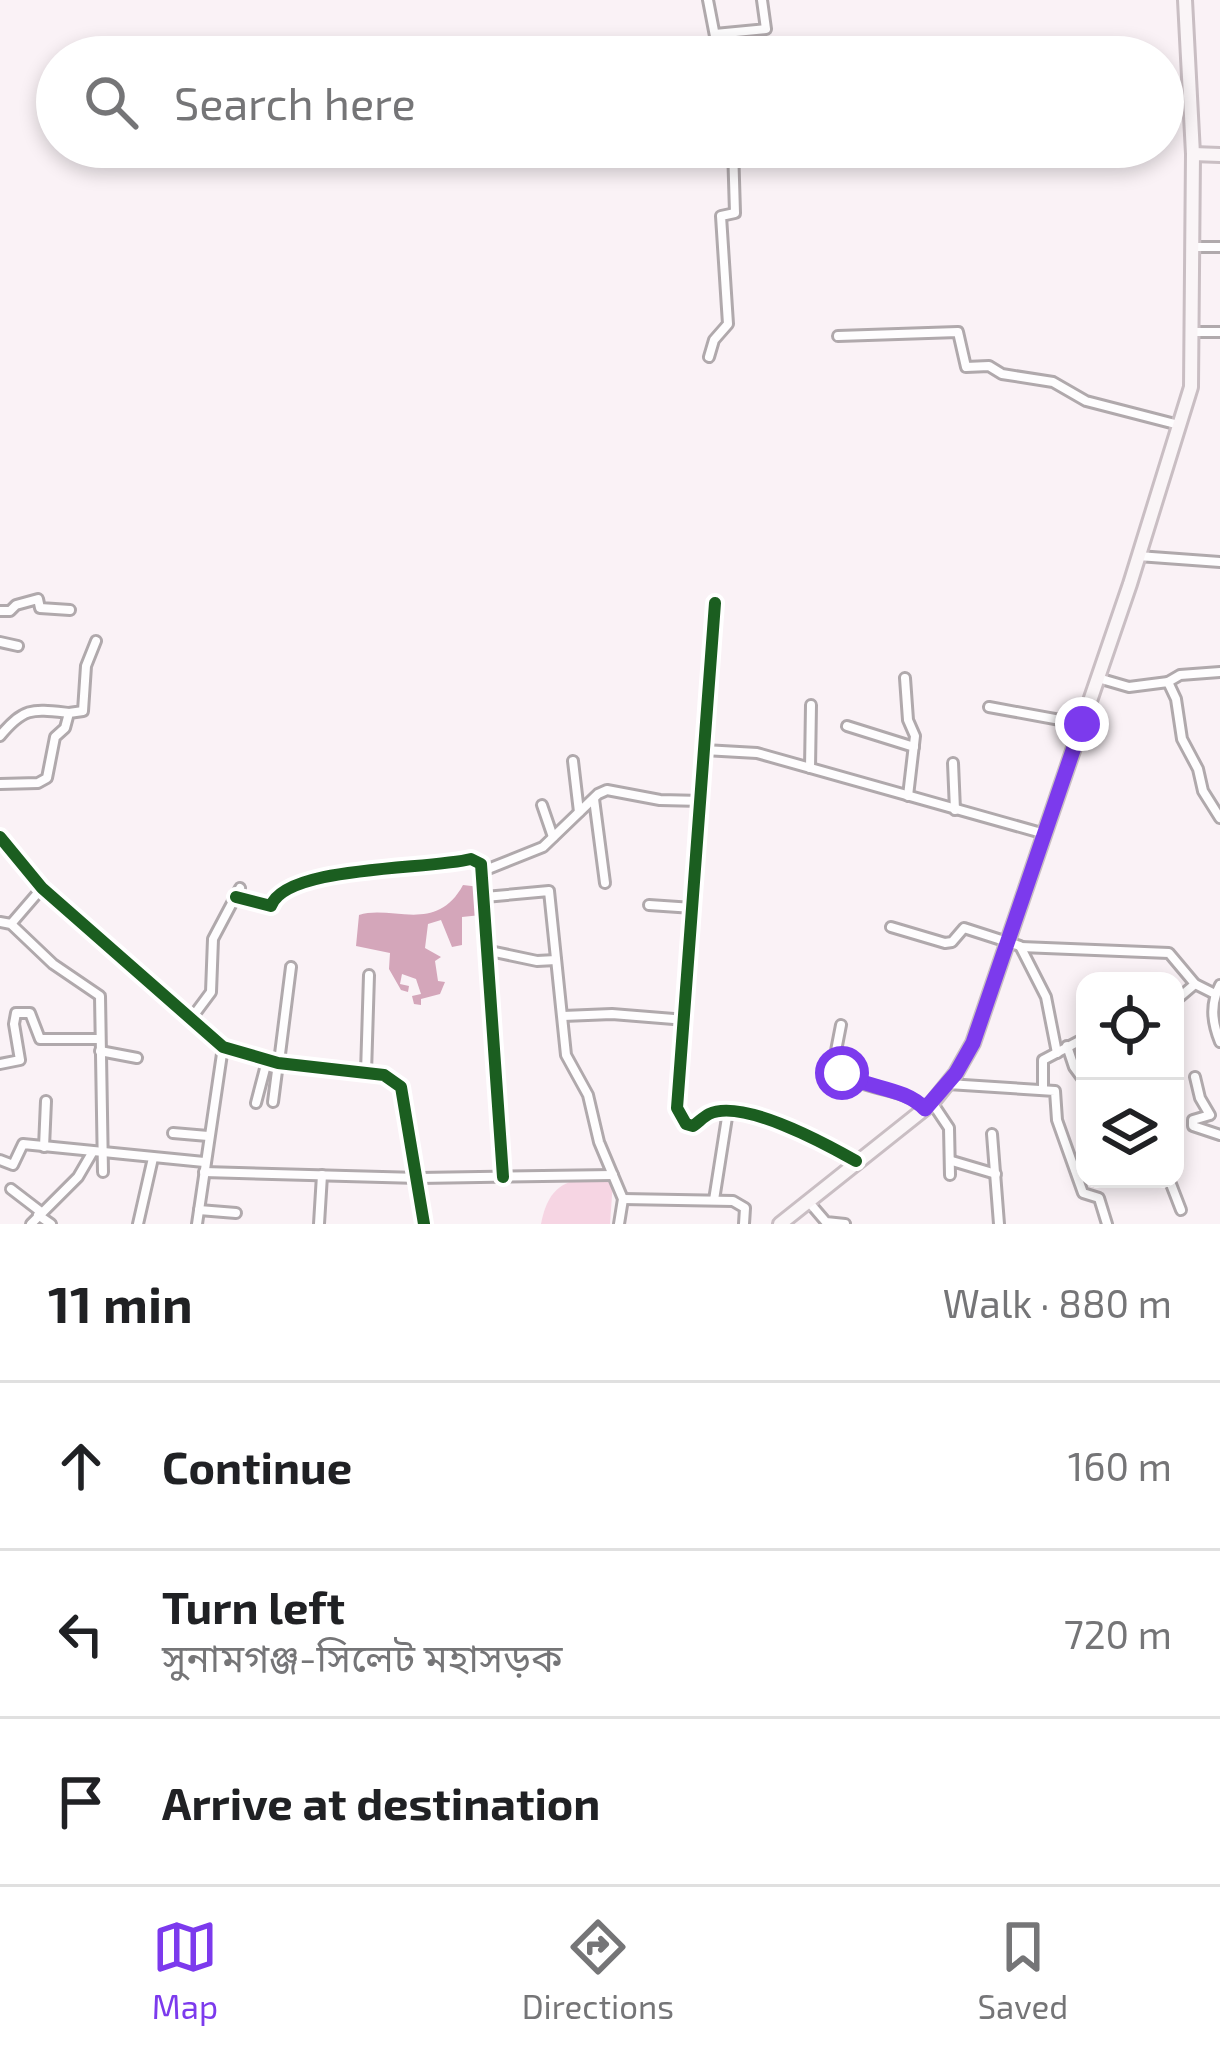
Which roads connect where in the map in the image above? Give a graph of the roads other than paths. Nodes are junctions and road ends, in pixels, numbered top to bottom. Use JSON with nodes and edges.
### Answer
{"nodes":[{"id":1,"x":708,"y":0,"type":"edge"},
{"id":2,"x":762,"y":0,"type":"edge"},
{"id":3,"x":1185,"y":0,"type":"edge"},
{"id":4,"x":715,"y":34,"type":"joint"},
{"id":5,"x":1193,"y":154,"type":"junction"},
{"id":6,"x":1220,"y":155,"type":"edge"},
{"id":7,"x":734,"y":168,"type":"edge"},
{"id":8,"x":1194,"y":247,"type":"junction"},
{"id":9,"x":1220,"y":247,"type":"edge"},
{"id":10,"x":1194,"y":332,"type":"junction"},
{"id":11,"x":1220,"y":332,"type":"edge"},
{"id":12,"x":838,"y":336,"type":"dead end"},
{"id":13,"x":709,"y":357,"type":"dead end"},
{"id":14,"x":1180,"y":425,"type":"junction"},
{"id":15,"x":1138,"y":556,"type":"junction"},
{"id":16,"x":1220,"y":562,"type":"edge"},
{"id":17,"x":715,"y":603,"type":"dead end"},
{"id":18,"x":70,"y":610,"type":"dead end"},
{"id":19,"x":0,"y":611,"type":"edge"},
{"id":20,"x":96,"y":640,"type":"dead end"},
{"id":21,"x":0,"y":642,"type":"edge"},
{"id":22,"x":18,"y":646,"type":"dead end"},
{"id":23,"x":1220,"y":672,"type":"edge"},
{"id":24,"x":905,"y":678,"type":"dead end"},
{"id":25,"x":1097,"y":678,"type":"junction"},
{"id":26,"x":1168,"y":682,"type":"junction"},
{"id":27,"x":811,"y":705,"type":"dead end"},
{"id":28,"x":989,"y":707,"type":"dead end"},
{"id":29,"x":69,"y":713,"type":"junction"},
{"id":30,"x":1082,"y":724,"type":"junction"},
{"id":31,"x":847,"y":726,"type":"dead end"},
{"id":32,"x":0,"y":736,"type":"edge"},
{"id":33,"x":914,"y":747,"type":"junction"},
{"id":34,"x":704,"y":750,"type":"junction"},
{"id":35,"x":573,"y":761,"type":"dead end"},
{"id":36,"x":953,"y":764,"type":"dead end"},
{"id":37,"x":810,"y":769,"type":"junction"},
{"id":38,"x":0,"y":784,"type":"edge"},
{"id":39,"x":908,"y":796,"type":"junction"},
{"id":40,"x":594,"y":797,"type":"junction"},
{"id":41,"x":701,"y":801,"type":"junction"},
{"id":42,"x":542,"y":805,"type":"dead end"},
{"id":43,"x":956,"y":810,"type":"junction"},
{"id":44,"x":579,"y":814,"type":"junction"},
{"id":45,"x":1220,"y":818,"type":"edge"},
{"id":46,"x":1045,"y":834,"type":"junction"},
{"id":47,"x":0,"y":837,"type":"edge"},
{"id":48,"x":553,"y":837,"type":"junction"},
{"id":49,"x":482,"y":871,"type":"junction"},
{"id":50,"x":605,"y":883,"type":"dead end"},
{"id":51,"x":42,"y":888,"type":"junction"},
{"id":52,"x":485,"y":897,"type":"junction"},
{"id":53,"x":649,"y":905,"type":"dead end"},
{"id":54,"x":693,"y":908,"type":"junction"},
{"id":55,"x":6,"y":923,"type":"edge"},
{"id":56,"x":891,"y":927,"type":"dead end"},
{"id":57,"x":1014,"y":944,"type":"junction"},
{"id":58,"x":490,"y":951,"type":"junction"},
{"id":59,"x":556,"y":960,"type":"junction"},
{"id":60,"x":291,"y":967,"type":"dead end"},
{"id":61,"x":369,"y":975,"type":"dead end"},
{"id":62,"x":1195,"y":984,"type":"junction"},
{"id":63,"x":1218,"y":989,"type":"edge"},
{"id":64,"x":1184,"y":993,"type":"edge"},
{"id":65,"x":563,"y":1016,"type":"junction"},
{"id":66,"x":191,"y":1019,"type":"junction"},
{"id":67,"x":686,"y":1019,"type":"junction"},
{"id":68,"x":841,"y":1025,"type":"dead end"},
{"id":69,"x":100,"y":1040,"type":"junction"},
{"id":70,"x":1076,"y":1042,"type":"edge"},
{"id":71,"x":1220,"y":1042,"type":"edge"},
{"id":72,"x":1067,"y":1046,"type":"junction"},
{"id":73,"x":223,"y":1047,"type":"junction"},
{"id":74,"x":100,"y":1051,"type":"junction"},
{"id":75,"x":1057,"y":1053,"type":"junction"},
{"id":76,"x":137,"y":1058,"type":"dead end"},
{"id":77,"x":274,"y":1062,"type":"junction"},
{"id":78,"x":0,"y":1064,"type":"edge"},
{"id":79,"x":366,"y":1073,"type":"junction"},
{"id":80,"x":1195,"y":1077,"type":"dead end"},
{"id":81,"x":1084,"y":1080,"type":"edge"},
{"id":82,"x":948,"y":1084,"type":"junction"},
{"id":83,"x":1043,"y":1090,"type":"junction"},
{"id":84,"x":46,"y":1100,"type":"dead end"},
{"id":85,"x":273,"y":1102,"type":"dead end"},
{"id":86,"x":256,"y":1103,"type":"dead end"},
{"id":87,"x":929,"y":1106,"type":"junction"},
{"id":88,"x":728,"y":1112,"type":"junction"},
{"id":89,"x":173,"y":1133,"type":"dead end"},
{"id":90,"x":992,"y":1134,"type":"dead end"},
{"id":91,"x":208,"y":1136,"type":"junction"},
{"id":92,"x":1220,"y":1136,"type":"edge"},
{"id":93,"x":44,"y":1147,"type":"junction"},
{"id":94,"x":96,"y":1152,"type":"junction"},
{"id":95,"x":153,"y":1158,"type":"junction"},
{"id":96,"x":0,"y":1160,"type":"edge"},
{"id":97,"x":856,"y":1161,"type":"junction"},
{"id":98,"x":952,"y":1161,"type":"junction"},
{"id":99,"x":204,"y":1167,"type":"junction"},
{"id":100,"x":103,"y":1172,"type":"dead end"},
{"id":101,"x":996,"y":1174,"type":"junction"},
{"id":102,"x":322,"y":1175,"type":"junction"},
{"id":103,"x":613,"y":1175,"type":"junction"},
{"id":104,"x":950,"y":1175,"type":"dead end"},
{"id":105,"x":503,"y":1177,"type":"junction"},
{"id":106,"x":419,"y":1178,"type":"junction"},
{"id":107,"x":1172,"y":1188,"type":"edge"},
{"id":108,"x":11,"y":1189,"type":"dead end"},
{"id":109,"x":623,"y":1199,"type":"junction"},
{"id":110,"x":714,"y":1200,"type":"junction"},
{"id":111,"x":807,"y":1200,"type":"junction"},
{"id":112,"x":199,"y":1210,"type":"junction"},
{"id":113,"x":1181,"y":1210,"type":"dead end"},
{"id":114,"x":236,"y":1213,"type":"dead end"},
{"id":115,"x":40,"y":1214,"type":"junction"},
{"id":116,"x":31,"y":1224,"type":"edge"},
{"id":117,"x":51,"y":1224,"type":"edge"},
{"id":118,"x":138,"y":1224,"type":"edge"},
{"id":119,"x":197,"y":1224,"type":"edge"},
{"id":120,"x":319,"y":1224,"type":"edge"},
{"id":121,"x":424,"y":1224,"type":"edge"},
{"id":122,"x":619,"y":1224,"type":"edge"},
{"id":123,"x":744,"y":1224,"type":"edge"},
{"id":124,"x":780,"y":1224,"type":"edge"},
{"id":125,"x":844,"y":1224,"type":"edge"},
{"id":126,"x":999,"y":1224,"type":"edge"},
{"id":127,"x":1107,"y":1224,"type":"edge"}],
"edges":[{"from":1,"to":4,"type":"street"},
{"from":2,"to":4,"type":"street"},
{"from":3,"to":5,"type":"main road"},
{"from":5,"to":6,"type":"main road"},
{"from":5,"to":8,"type":"main road"},
{"from":7,"to":13,"type":"street"},
{"from":8,"to":9,"type":"street"},
{"from":8,"to":10,"type":"main road"},
{"from":10,"to":11,"type":"street"},
{"from":10,"to":14,"type":"main road"},
{"from":12,"to":14,"type":"street"},
{"from":14,"to":15,"type":"main road"},
{"from":15,"to":16,"type":"street"},
{"from":15,"to":25,"type":"main road"},
{"from":17,"to":34,"type":"street"},
{"from":18,"to":19,"type":"street"},
{"from":20,"to":29,"type":"street"},
{"from":21,"to":22,"type":"street"},
{"from":23,"to":26,"type":"street"},
{"from":24,"to":33,"type":"street"},
{"from":25,"to":26,"type":"street"},
{"from":25,"to":30,"type":"main road"},
{"from":26,"to":45,"type":"street"},
{"from":27,"to":37,"type":"street"},
{"from":28,"to":30,"type":"street"},
{"from":29,"to":32,"type":"street"},
{"from":29,"to":38,"type":"street"},
{"from":30,"to":46,"type":"main road"},
{"from":31,"to":33,"type":"street"},
{"from":33,"to":39,"type":"street"},
{"from":34,"to":37,"type":"street"},
{"from":34,"to":41,"type":"street"},
{"from":35,"to":44,"type":"street"},
{"from":36,"to":43,"type":"street"},
{"from":37,"to":39,"type":"street"},
{"from":39,"to":43,"type":"street"},
{"from":40,"to":41,"type":"street"},
{"from":40,"to":44,"type":"street"},
{"from":40,"to":50,"type":"street"},
{"from":41,"to":54,"type":"street"},
{"from":42,"to":48,"type":"street"},
{"from":43,"to":46,"type":"street"},
{"from":44,"to":48,"type":"street"},
{"from":46,"to":57,"type":"main road"},
{"from":47,"to":51,"type":"street"},
{"from":48,"to":49,"type":"street"},
{"from":49,"to":52,"type":"street"},
{"from":49,"to":66,"type":"street"},
{"from":51,"to":55,"type":"street"},
{"from":51,"to":66,"type":"street"},
{"from":52,"to":58,"type":"street"},
{"from":52,"to":59,"type":"street"},
{"from":53,"to":54,"type":"street"},
{"from":54,"to":67,"type":"street"},
{"from":55,"to":69,"type":"street"},
{"from":56,"to":57,"type":"street"},
{"from":57,"to":62,"type":"street"},
{"from":57,"to":75,"type":"street"},
{"from":57,"to":82,"type":"main road"},
{"from":58,"to":59,"type":"street"},
{"from":58,"to":105,"type":"street"},
{"from":59,"to":65,"type":"street"},
{"from":60,"to":77,"type":"street"},
{"from":61,"to":79,"type":"street"},
{"from":62,"to":63,"type":"street"},
{"from":62,"to":64,"type":"street"},
{"from":63,"to":71,"type":"street"},
{"from":65,"to":67,"type":"street"},
{"from":65,"to":103,"type":"street"},
{"from":66,"to":73,"type":"street"},
{"from":67,"to":88,"type":"street"},
{"from":68,"to":87,"type":"street"},
{"from":69,"to":74,"type":"street"},
{"from":69,"to":78,"type":"street"},
{"from":70,"to":72,"type":"street"},
{"from":72,"to":75,"type":"street"},
{"from":72,"to":81,"type":"street"},
{"from":73,"to":77,"type":"street"},
{"from":73,"to":91,"type":"street"},
{"from":74,"to":76,"type":"street"},
{"from":74,"to":94,"type":"street"},
{"from":75,"to":83,"type":"street"},
{"from":77,"to":79,"type":"street"},
{"from":77,"to":85,"type":"street"},
{"from":77,"to":86,"type":"street"},
{"from":79,"to":106,"type":"street"},
{"from":80,"to":92,"type":"street"},
{"from":82,"to":83,"type":"street"},
{"from":82,"to":87,"type":"main road"},
{"from":83,"to":127,"type":"street"},
{"from":84,"to":93,"type":"street"},
{"from":87,"to":97,"type":"main road"},
{"from":87,"to":98,"type":"street"},
{"from":88,"to":97,"type":"street"},
{"from":88,"to":110,"type":"street"},
{"from":89,"to":91,"type":"street"},
{"from":90,"to":101,"type":"street"},
{"from":91,"to":99,"type":"street"},
{"from":93,"to":94,"type":"street"},
{"from":93,"to":96,"type":"street"},
{"from":94,"to":95,"type":"street"},
{"from":94,"to":100,"type":"street"},
{"from":94,"to":115,"type":"street"},
{"from":95,"to":99,"type":"street"},
{"from":95,"to":118,"type":"street"},
{"from":97,"to":111,"type":"main road"},
{"from":98,"to":101,"type":"street"},
{"from":98,"to":104,"type":"street"},
{"from":99,"to":102,"type":"street"},
{"from":99,"to":112,"type":"street"},
{"from":101,"to":126,"type":"street"},
{"from":102,"to":106,"type":"street"},
{"from":102,"to":120,"type":"street"},
{"from":103,"to":105,"type":"street"},
{"from":103,"to":109,"type":"street"},
{"from":105,"to":106,"type":"street"},
{"from":106,"to":121,"type":"street"},
{"from":107,"to":113,"type":"street"},
{"from":108,"to":115,"type":"street"},
{"from":109,"to":110,"type":"street"},
{"from":109,"to":122,"type":"street"},
{"from":110,"to":123,"type":"street"},
{"from":111,"to":124,"type":"main road"},
{"from":111,"to":125,"type":"street"},
{"from":112,"to":114,"type":"street"},
{"from":112,"to":119,"type":"street"},
{"from":115,"to":116,"type":"street"},
{"from":115,"to":117,"type":"street"}]}
